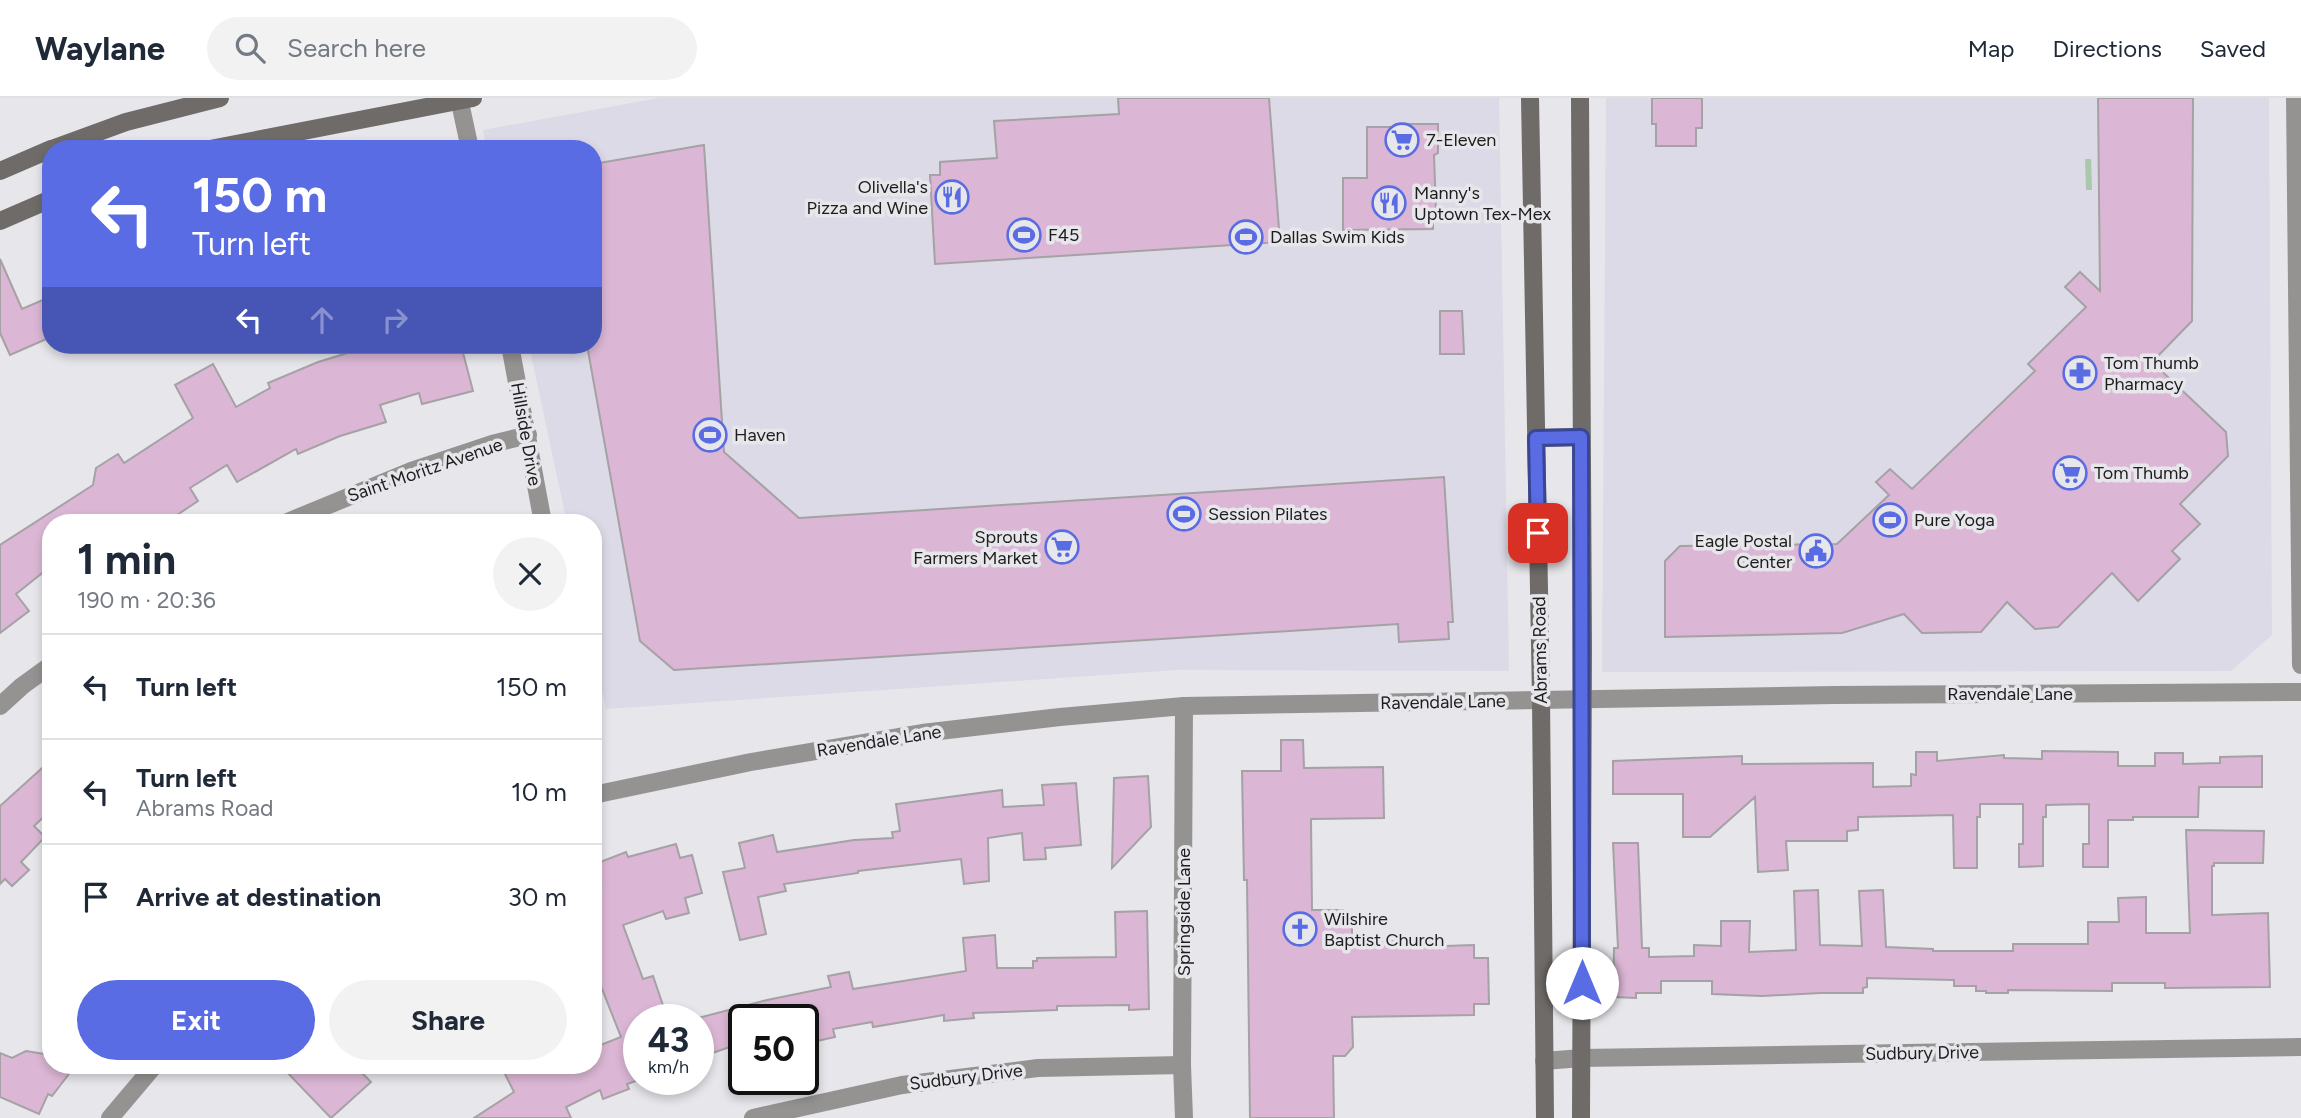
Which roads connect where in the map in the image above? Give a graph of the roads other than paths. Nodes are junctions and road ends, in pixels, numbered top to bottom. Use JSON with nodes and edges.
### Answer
{"nodes":[{"id":1,"x":220,"y":98,"type":"edge"},
{"id":2,"x":1530,"y":98,"type":"edge"},
{"id":3,"x":1580,"y":98,"type":"edge"},
{"id":4,"x":2295,"y":98,"type":"edge"},
{"id":5,"x":464,"y":99,"type":"edge"},
{"id":6,"x":76,"y":140,"type":"edge"},
{"id":7,"x":256,"y":140,"type":"edge"},
{"id":8,"x":469,"y":140,"type":"edge"},
{"id":9,"x":42,"y":153,"type":"edge"},
{"id":10,"x":0,"y":170,"type":"edge"},
{"id":11,"x":42,"y":203,"type":"edge"},
{"id":12,"x":0,"y":221,"type":"edge"},
{"id":13,"x":2299,"y":348,"type":"edge"},
{"id":14,"x":512,"y":354,"type":"edge"},
{"id":15,"x":527,"y":435,"type":"junction"},
{"id":16,"x":1581,"y":437,"type":"junction"},
{"id":17,"x":1536,"y":438,"type":"junction"},
{"id":18,"x":307,"y":514,"type":"edge"},
{"id":19,"x":540,"y":514,"type":"edge"},
{"id":20,"x":2301,"y":665,"type":"edge"},
{"id":21,"x":42,"y":672,"type":"edge"},
{"id":22,"x":2301,"y":692,"type":"edge"},
{"id":23,"x":1541,"y":699,"type":"junction"},
{"id":24,"x":1582,"y":699,"type":"junction"},
{"id":25,"x":0,"y":706,"type":"edge"},
{"id":26,"x":1184,"y":706,"type":"junction"},
{"id":27,"x":602,"y":793,"type":"edge"},
{"id":28,"x":2301,"y":1047,"type":"edge"},
{"id":29,"x":1582,"y":1058,"type":"junction"},
{"id":30,"x":1544,"y":1060,"type":"junction"},
{"id":31,"x":1182,"y":1065,"type":"junction"},
{"id":32,"x":146,"y":1074,"type":"edge"},
{"id":33,"x":110,"y":1118,"type":"edge"},
{"id":34,"x":752,"y":1118,"type":"edge"},
{"id":35,"x":1184,"y":1118,"type":"edge"},
{"id":36,"x":1545,"y":1118,"type":"edge"},
{"id":37,"x":1581,"y":1118,"type":"edge"}],
"edges":[{"from":1,"to":6,"type":"main road"},
{"from":2,"to":17,"type":"main road","name":"Abrams Road"},
{"from":3,"to":16,"type":"main road"},
{"from":4,"to":13,"type":"street"},
{"from":5,"to":7,"type":"main road"},
{"from":5,"to":8,"type":"street"},
{"from":9,"to":10,"type":"main road"},
{"from":11,"to":12,"type":"main road"},
{"from":13,"to":20,"type":"street"},
{"from":14,"to":15,"type":"street","name":"Hillside Drive"},
{"from":15,"to":18,"type":"street","name":"Saint Moritz Avenue"},
{"from":15,"to":19,"type":"street","name":"Hillside Drive"},
{"from":16,"to":17,"type":"main road"},
{"from":16,"to":24,"type":"main road"},
{"from":17,"to":23,"type":"main road","name":"Abrams Road"},
{"from":21,"to":25,"type":"street"},
{"from":22,"to":24,"type":"street","name":"Ravendale Lane"},
{"from":23,"to":24,"type":"street","name":"Ravendale Lane"},
{"from":23,"to":26,"type":"street","name":"Ravendale Lane"},
{"from":23,"to":30,"type":"main road","name":"Abrams Road"},
{"from":24,"to":29,"type":"main road"},
{"from":26,"to":27,"type":"street","name":"Ravendale Lane"},
{"from":26,"to":31,"type":"street","name":"Springside Lane"},
{"from":28,"to":29,"type":"street","name":"Sudbury Drive"},
{"from":29,"to":30,"type":"street","name":"Sudbury Drive"},
{"from":29,"to":37,"type":"main road"},
{"from":30,"to":36,"type":"main road","name":"Abrams Road"},
{"from":31,"to":34,"type":"street","name":"Sudbury Drive"},
{"from":31,"to":35,"type":"street","name":"Springside Lane"},
{"from":32,"to":33,"type":"street"}]}
